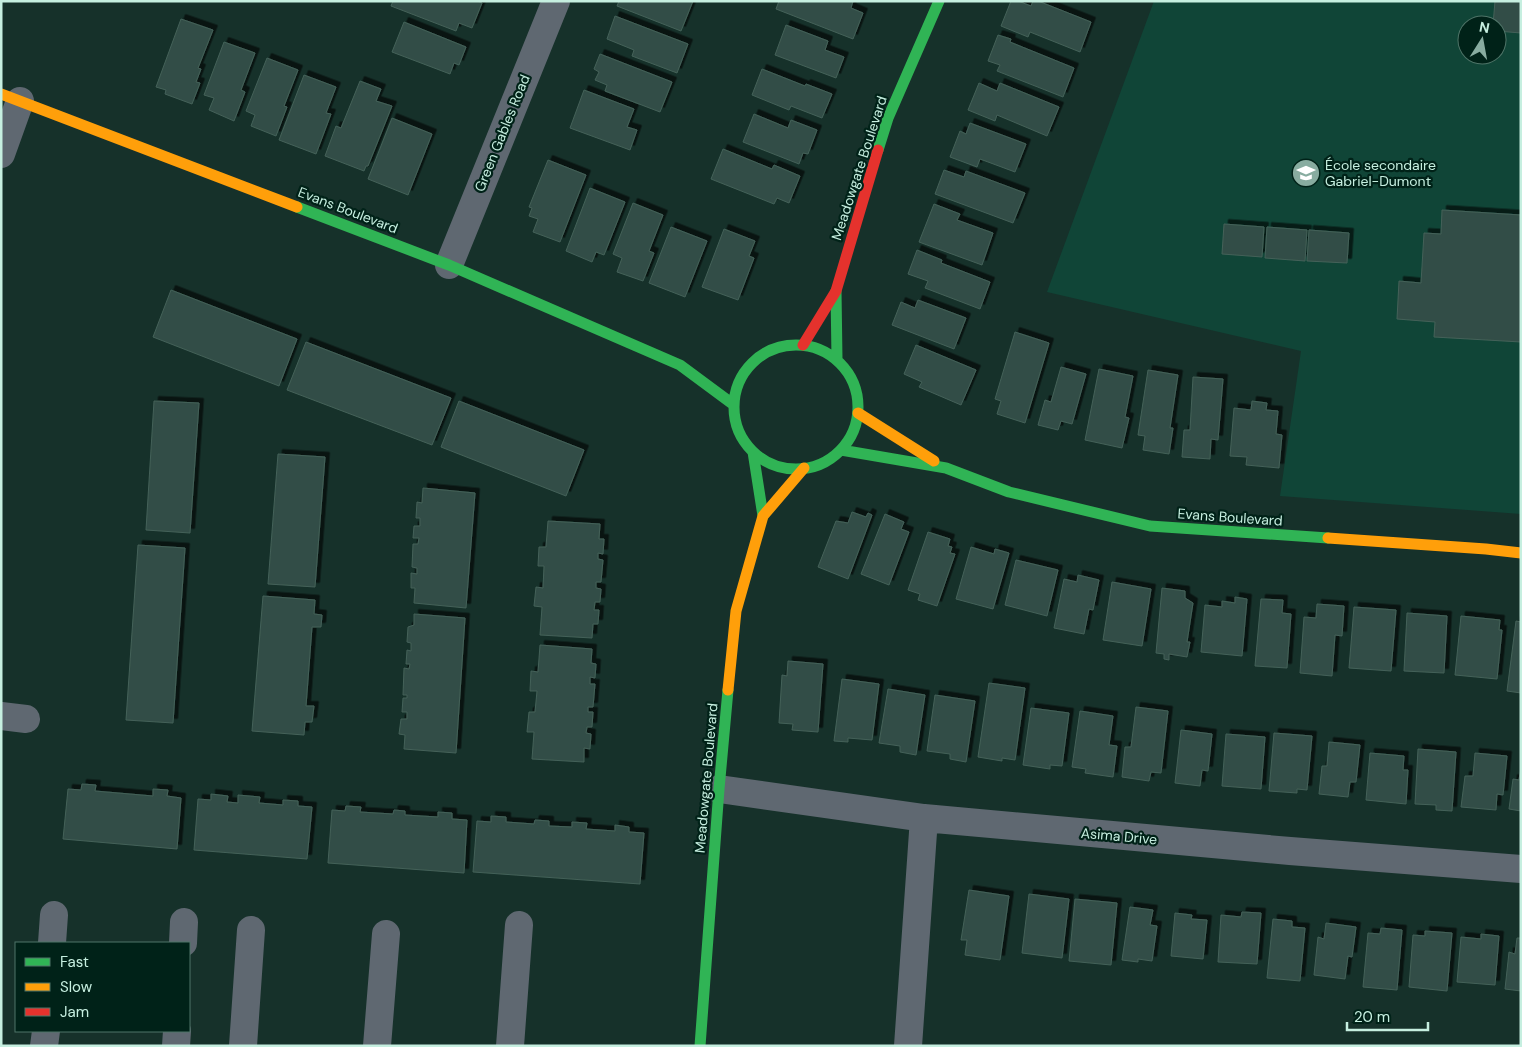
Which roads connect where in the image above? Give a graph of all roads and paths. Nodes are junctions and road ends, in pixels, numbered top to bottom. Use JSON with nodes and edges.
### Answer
{"nodes":[{"id":1,"x":556,"y":1,"type":"edge"},
{"id":2,"x":938,"y":1,"type":"edge"},
{"id":3,"x":11,"y":98,"type":"edge"},
{"id":4,"x":1,"y":154,"type":"edge"},
{"id":5,"x":449,"y":265,"type":"junction"},
{"id":6,"x":836,"y":291,"type":"junction"},
{"id":7,"x":803,"y":345,"type":"junction"},
{"id":8,"x":837,"y":359,"type":"junction"},
{"id":9,"x":680,"y":365,"type":"junction"},
{"id":10,"x":705,"y":368,"type":"dead end"},
{"id":11,"x":729,"y":371,"type":"dead end"},
{"id":12,"x":744,"y":373,"type":"junction"},
{"id":13,"x":734,"y":405,"type":"junction"},
{"id":14,"x":858,"y":413,"type":"junction"},
{"id":15,"x":841,"y":450,"type":"junction"},
{"id":16,"x":753,"y":452,"type":"junction"},
{"id":17,"x":804,"y":468,"type":"junction"},
{"id":18,"x":946,"y":468,"type":"junction"},
{"id":19,"x":763,"y":516,"type":"junction"},
{"id":20,"x":1521,"y":553,"type":"edge"},
{"id":21,"x":719,"y":789,"type":"junction"},
{"id":22,"x":924,"y":818,"type":"junction"},
{"id":23,"x":1521,"y":869,"type":"edge"},
{"id":24,"x":54,"y":915,"type":"dead end"},
{"id":25,"x":519,"y":925,"type":"dead end"},
{"id":26,"x":251,"y":930,"type":"dead end"},
{"id":27,"x":386,"y":934,"type":"dead end"},
{"id":28,"x":52,"y":942,"type":"edge"},
{"id":29,"x":46,"y":1032,"type":"edge"},
{"id":30,"x":177,"y":1032,"type":"edge"},
{"id":31,"x":44,"y":1046,"type":"edge"},
{"id":32,"x":176,"y":1046,"type":"edge"},
{"id":33,"x":243,"y":1046,"type":"edge"},
{"id":34,"x":377,"y":1046,"type":"edge"},
{"id":35,"x":510,"y":1046,"type":"edge"},
{"id":36,"x":700,"y":1046,"type":"edge"},
{"id":37,"x":908,"y":1046,"type":"edge"}],
"edges":[{"from":1,"to":5,"type":"street","name":"Green Gables Road"},
{"from":2,"to":6,"type":"street","name":"Meadowgate Boulevard"},
{"from":3,"to":4,"type":"street"},
{"from":3,"to":5,"type":"street","name":"Evans Boulevard"},
{"from":5,"to":9,"type":"street","name":"Evans Boulevard"},
{"from":6,"to":7,"type":"street","name":"Meadowgate Boulevard"},
{"from":6,"to":8,"type":"street","name":"Meadowgate Boulevard"},
{"from":7,"to":8,"type":"street"},
{"from":7,"to":12,"type":"street"},
{"from":8,"to":14,"type":"street"},
{"from":9,"to":10,"type":"street","name":"Evans Boulevard"},
{"from":9,"to":13,"type":"street","name":"Evans Boulevard"},
{"from":11,"to":12,"type":"street"},
{"from":12,"to":13,"type":"street"},
{"from":13,"to":16,"type":"street"},
{"from":14,"to":15,"type":"street"},
{"from":14,"to":18,"type":"street","name":"Evans Boulevard"},
{"from":15,"to":17,"type":"street"},
{"from":15,"to":18,"type":"street","name":"Evans Boulevard"},
{"from":16,"to":17,"type":"street"},
{"from":16,"to":19,"type":"street","name":"Meadowgate Boulevard"},
{"from":17,"to":19,"type":"street","name":"Meadowgate Boulevard"},
{"from":18,"to":20,"type":"street","name":"Evans Boulevard"},
{"from":19,"to":21,"type":"street","name":"Meadowgate Boulevard"},
{"from":21,"to":22,"type":"street","name":"Asima Drive"},
{"from":21,"to":36,"type":"street","name":"Meadowgate Boulevard"},
{"from":22,"to":23,"type":"street","name":"Asima Drive"},
{"from":22,"to":37,"type":"street"},
{"from":24,"to":28,"type":"street"},
{"from":25,"to":35,"type":"street"},
{"from":26,"to":33,"type":"street"},
{"from":27,"to":34,"type":"street"},
{"from":29,"to":31,"type":"street"},
{"from":30,"to":32,"type":"street"}]}
